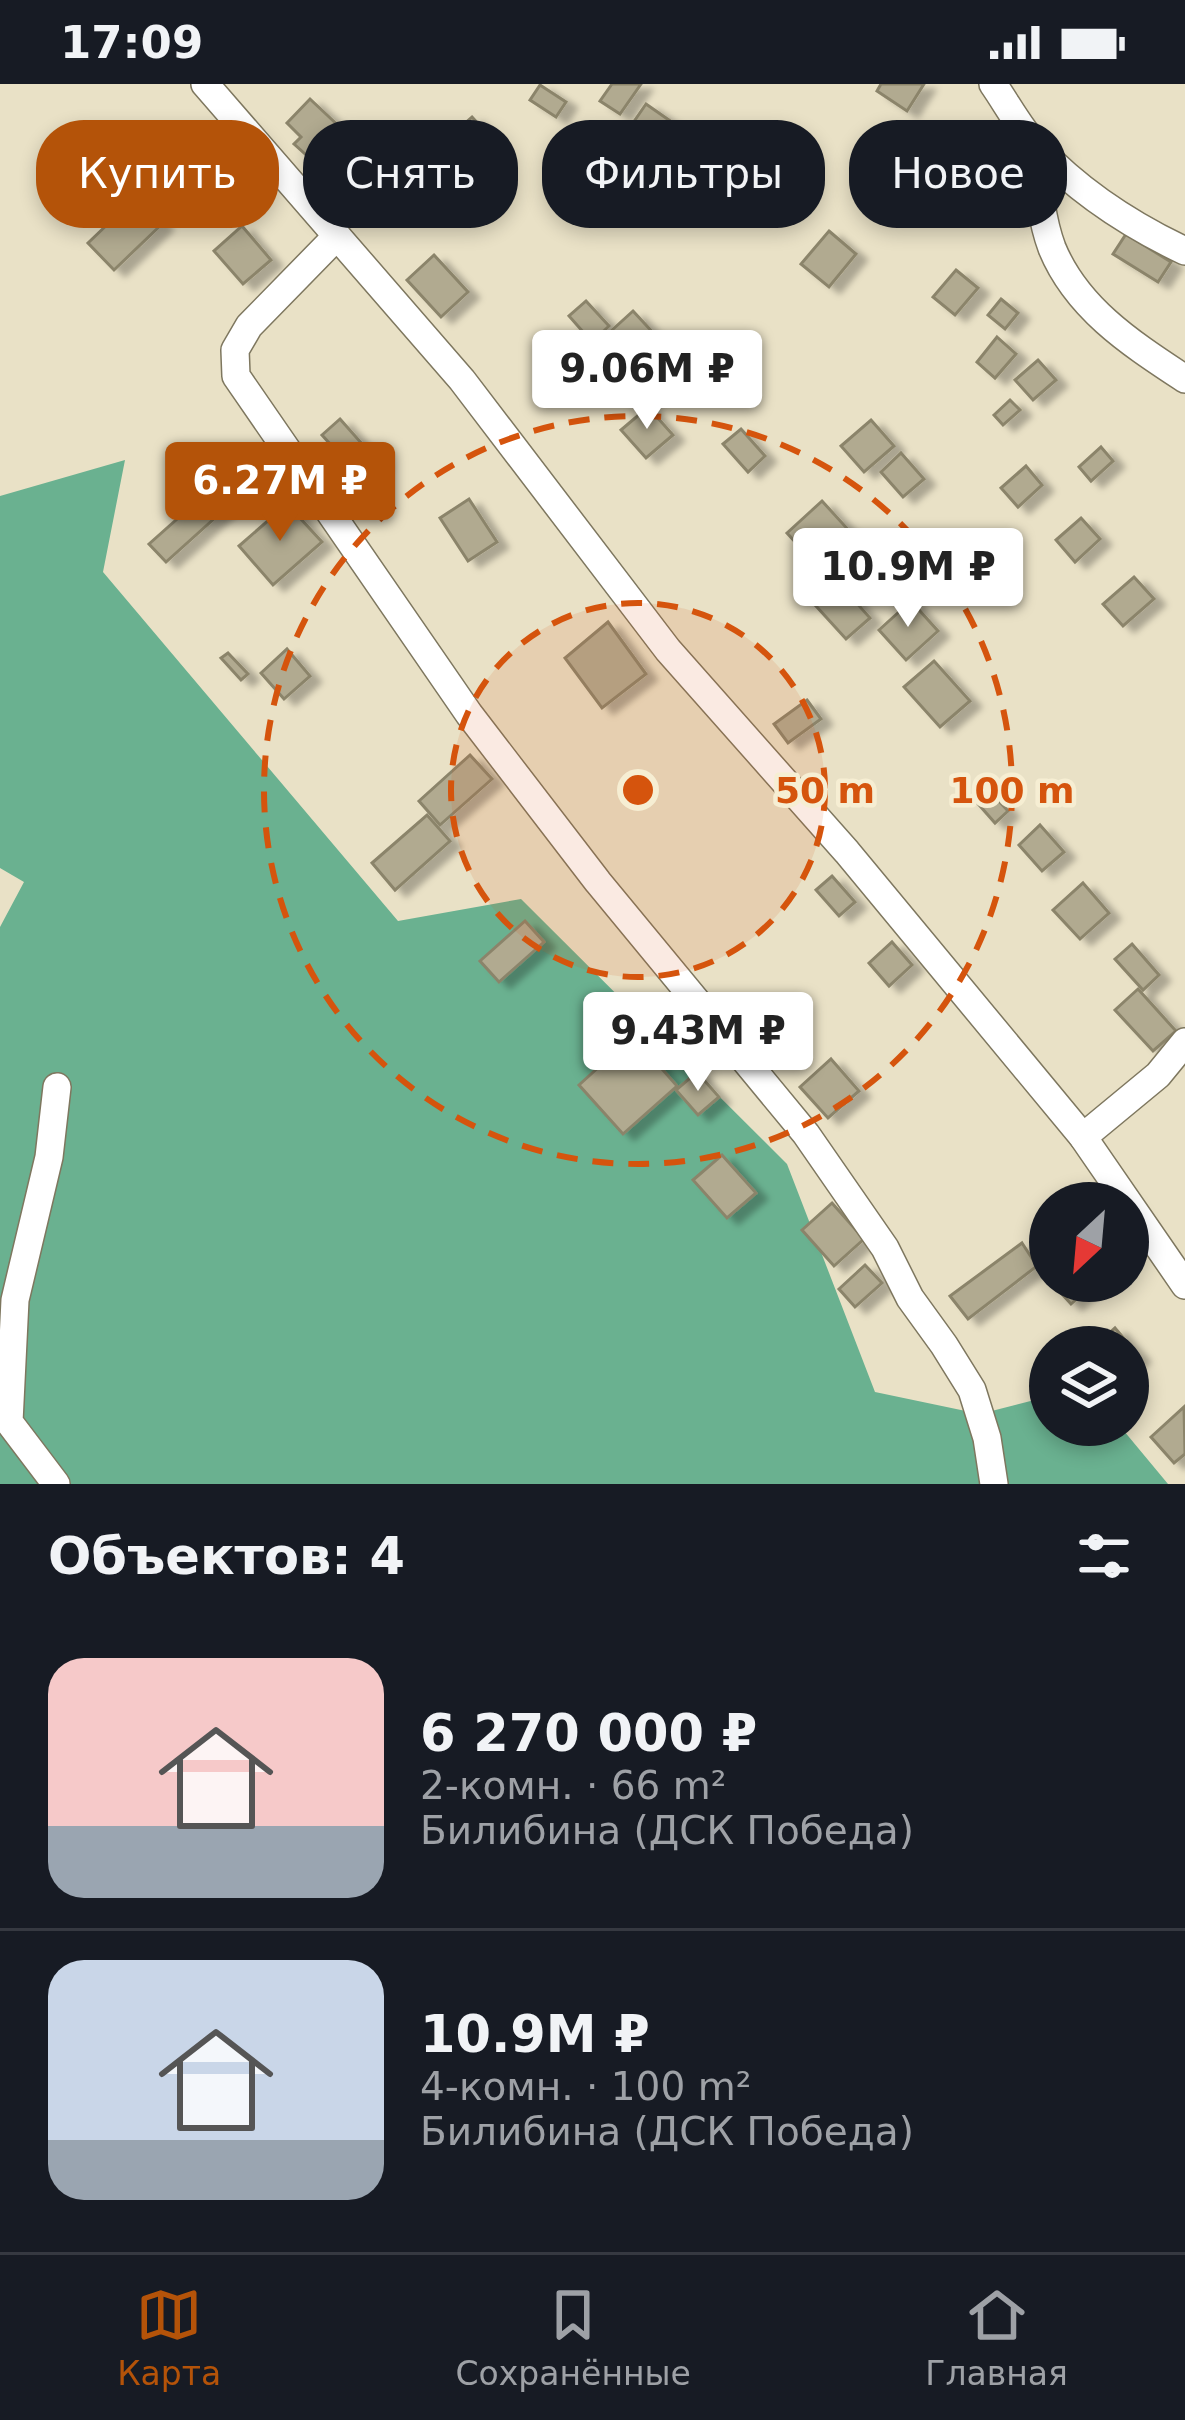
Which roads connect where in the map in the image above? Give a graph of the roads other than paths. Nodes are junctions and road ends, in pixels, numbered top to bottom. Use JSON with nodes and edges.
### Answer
{"nodes":[{"id":1,"x":205,"y":84,"type":"edge"},
{"id":2,"x":992,"y":84,"type":"edge"},
{"id":3,"x":1017,"y":120,"type":"edge"},
{"id":4,"x":1067,"y":172,"type":"edge"},
{"id":5,"x":1047,"y":228,"type":"edge"},
{"id":6,"x":337,"y":236,"type":"junction"},
{"id":7,"x":1185,"y":251,"type":"edge"},
{"id":8,"x":1185,"y":379,"type":"edge"},
{"id":9,"x":1185,"y":1042,"type":"edge"},
{"id":10,"x":57,"y":1087,"type":"dead end"},
{"id":11,"x":1083,"y":1137,"type":"junction"},
{"id":12,"x":1185,"y":1286,"type":"edge"},
{"id":13,"x":56,"y":1484,"type":"edge"},
{"id":14,"x":994,"y":1484,"type":"edge"}],
"edges":[{"from":1,"to":6,"type":"street"},
{"from":2,"to":3,"type":"street"},
{"from":4,"to":7,"type":"street"},
{"from":5,"to":8,"type":"street"},
{"from":6,"to":11,"type":"street"},
{"from":6,"to":14,"type":"street"},
{"from":9,"to":11,"type":"street"},
{"from":10,"to":13,"type":"street"},
{"from":11,"to":12,"type":"street"}]}
